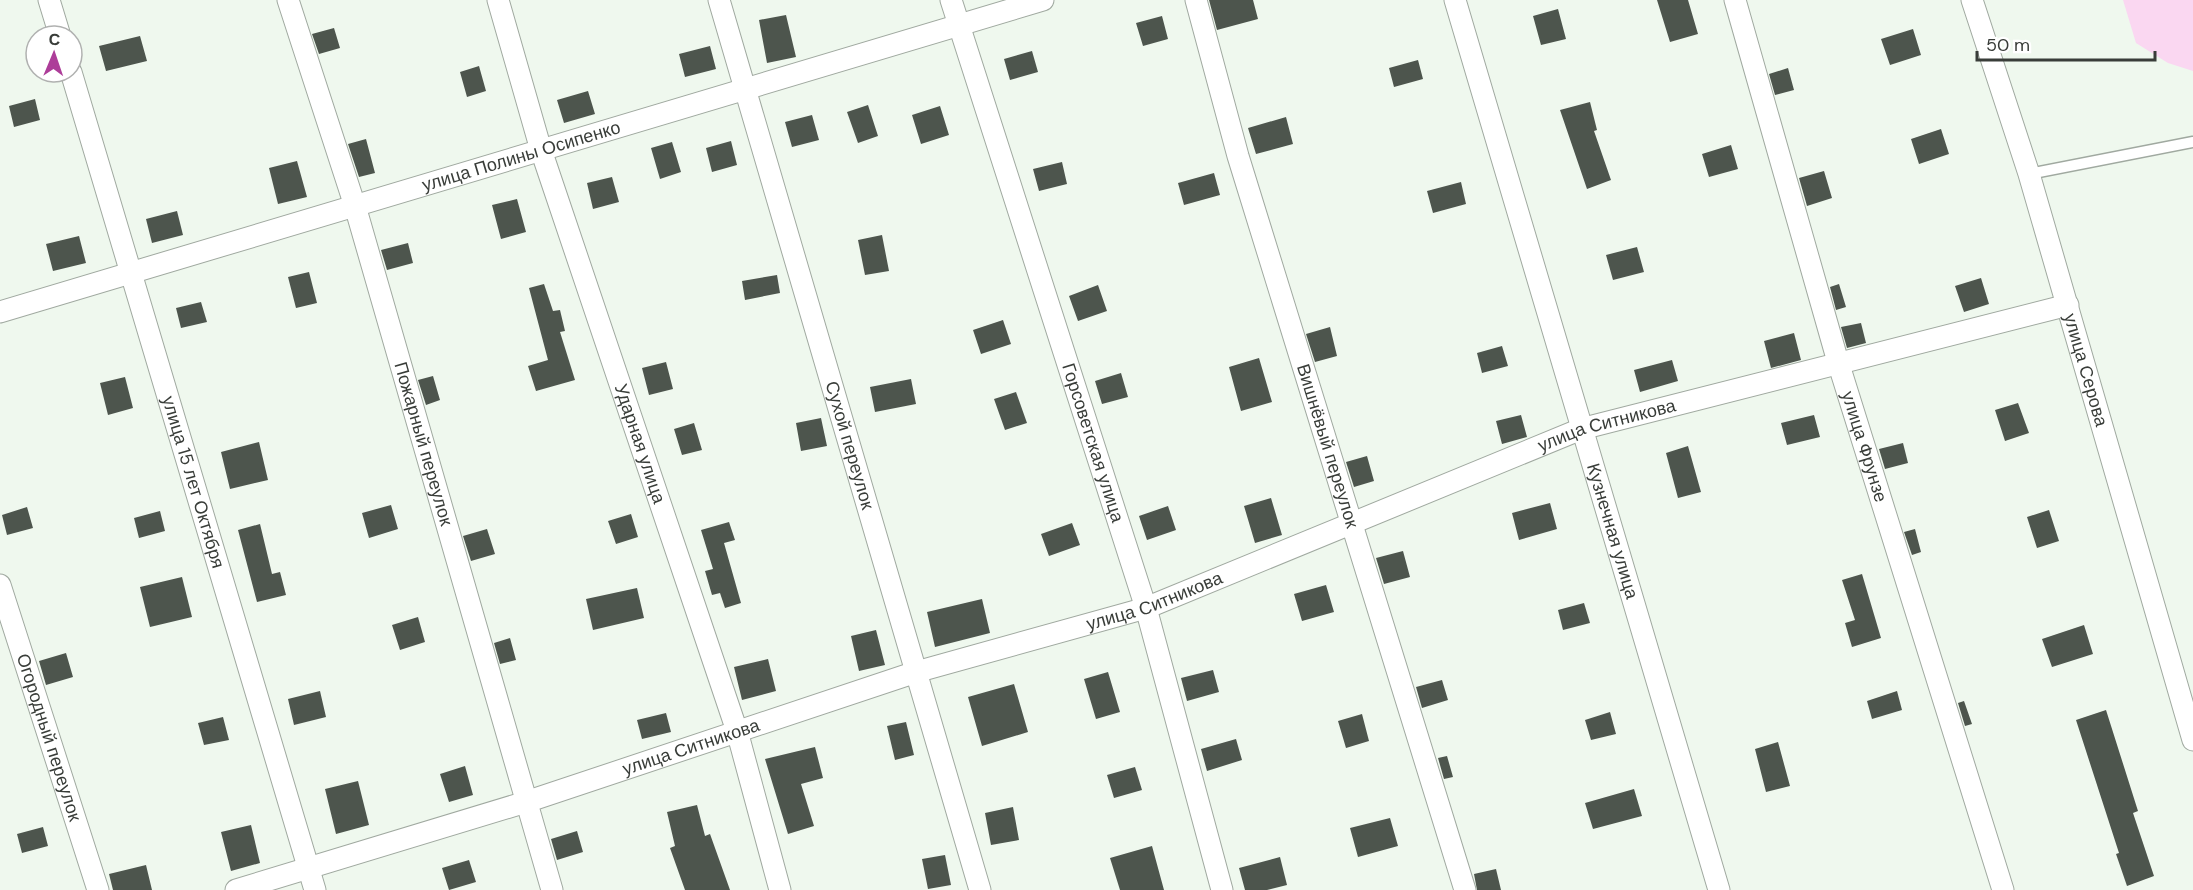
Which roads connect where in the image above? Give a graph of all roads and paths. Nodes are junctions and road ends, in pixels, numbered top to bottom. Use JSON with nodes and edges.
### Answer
{"nodes":[{"id":1,"x":49,"y":0,"type":"edge"},
{"id":2,"x":288,"y":0,"type":"edge"},
{"id":3,"x":498,"y":0,"type":"edge"},
{"id":4,"x":719,"y":0,"type":"edge"},
{"id":5,"x":951,"y":0,"type":"edge"},
{"id":6,"x":1043,"y":0,"type":"edge"},
{"id":7,"x":1196,"y":0,"type":"edge"},
{"id":8,"x":1455,"y":0,"type":"edge"},
{"id":9,"x":1735,"y":0,"type":"edge"},
{"id":10,"x":1972,"y":0,"type":"edge"},
{"id":11,"x":56,"y":24,"type":"edge"},
{"id":12,"x":958,"y":25,"type":"junction"},
{"id":13,"x":75,"y":84,"type":"edge"},
{"id":14,"x":745,"y":89,"type":"junction"},
{"id":15,"x":2193,"y":142,"type":"edge"},
{"id":16,"x":541,"y":150,"type":"junction"},
{"id":17,"x":2029,"y":174,"type":"junction"},
{"id":18,"x":355,"y":206,"type":"junction"},
{"id":19,"x":131,"y":273,"type":"junction"},
{"id":20,"x":2068,"y":305,"type":"junction"},
{"id":21,"x":0,"y":312,"type":"edge"},
{"id":22,"x":1838,"y":362,"type":"junction"},
{"id":23,"x":1581,"y":429,"type":"junction"},
{"id":24,"x":1353,"y":524,"type":"junction"},
{"id":25,"x":0,"y":585,"type":"edge"},
{"id":26,"x":1146,"y":608,"type":"junction"},
{"id":27,"x":916,"y":672,"type":"junction"},
{"id":28,"x":737,"y":731,"type":"junction"},
{"id":29,"x":2193,"y":740,"type":"edge"},
{"id":30,"x":526,"y":802,"type":"junction"},
{"id":31,"x":308,"y":867,"type":"junction"},
{"id":32,"x":98,"y":890,"type":"edge"},
{"id":33,"x":236,"y":890,"type":"edge"},
{"id":34,"x":315,"y":890,"type":"edge"},
{"id":35,"x":552,"y":890,"type":"edge"},
{"id":36,"x":780,"y":890,"type":"edge"},
{"id":37,"x":980,"y":890,"type":"edge"},
{"id":38,"x":1222,"y":890,"type":"edge"},
{"id":39,"x":1465,"y":890,"type":"edge"},
{"id":40,"x":1719,"y":890,"type":"edge"},
{"id":41,"x":2003,"y":890,"type":"edge"}],
"edges":[{"from":1,"to":11,"type":"street"},
{"from":2,"to":18,"type":"street","name":"Пожарный переулок"},
{"from":3,"to":16,"type":"street","name":"Ударная улица"},
{"from":4,"to":14,"type":"street","name":"Сухой переулок"},
{"from":5,"to":12,"type":"street","name":"Горсоветская улица"},
{"from":6,"to":12,"type":"street","name":"улица Полины Осипенко"},
{"from":7,"to":24,"type":"street","name":"Вишнёвый переулок"},
{"from":8,"to":23,"type":"street","name":"Кузнечная улица"},
{"from":9,"to":22,"type":"street","name":"улица Фрунзе"},
{"from":10,"to":17,"type":"street","name":"улица Серова"},
{"from":12,"to":14,"type":"street","name":"улица Полины Осипенко"},
{"from":12,"to":26,"type":"street","name":"Горсоветская улица"},
{"from":13,"to":19,"type":"street","name":"улица 15 лет Октября"},
{"from":14,"to":16,"type":"street","name":"улица Полины Осипенко"},
{"from":14,"to":27,"type":"street","name":"Сухой переулок"},
{"from":15,"to":17,"type":"lane"},
{"from":16,"to":18,"type":"street","name":"улица Полины Осипенко"},
{"from":16,"to":28,"type":"street","name":"Ударная улица"},
{"from":17,"to":20,"type":"street","name":"улица Серова"},
{"from":18,"to":19,"type":"street","name":"улица Полины Осипенко"},
{"from":18,"to":30,"type":"street","name":"Пожарный переулок"},
{"from":19,"to":21,"type":"street","name":"улица Полины Осипенко"},
{"from":19,"to":31,"type":"street","name":"улица 15 лет Октября"},
{"from":20,"to":22,"type":"street","name":"улица Ситникова"},
{"from":20,"to":29,"type":"street","name":"улица Серова"},
{"from":22,"to":23,"type":"street","name":"улица Ситникова"},
{"from":22,"to":41,"type":"street","name":"улица Фрунзе"},
{"from":23,"to":24,"type":"street","name":"улица Ситникова"},
{"from":23,"to":40,"type":"street","name":"Кузнечная улица"},
{"from":24,"to":26,"type":"street","name":"улица Ситникова"},
{"from":24,"to":39,"type":"street","name":"Вишнёвый переулок"},
{"from":25,"to":32,"type":"street","name":"Огородный переулок"},
{"from":26,"to":27,"type":"street","name":"улица Ситникова"},
{"from":26,"to":38,"type":"street","name":"Горсоветская улица"},
{"from":27,"to":28,"type":"street","name":"улица Ситникова"},
{"from":27,"to":37,"type":"street","name":"Сухой переулок"},
{"from":28,"to":30,"type":"street","name":"улица Ситникова"},
{"from":28,"to":36,"type":"street","name":"Ударная улица"},
{"from":30,"to":31,"type":"street","name":"улица Ситникова"},
{"from":30,"to":35,"type":"street","name":"Пожарный переулок"},
{"from":31,"to":33,"type":"street","name":"улица Ситникова"},
{"from":31,"to":34,"type":"street","name":"улица 15 лет Октября"}]}
